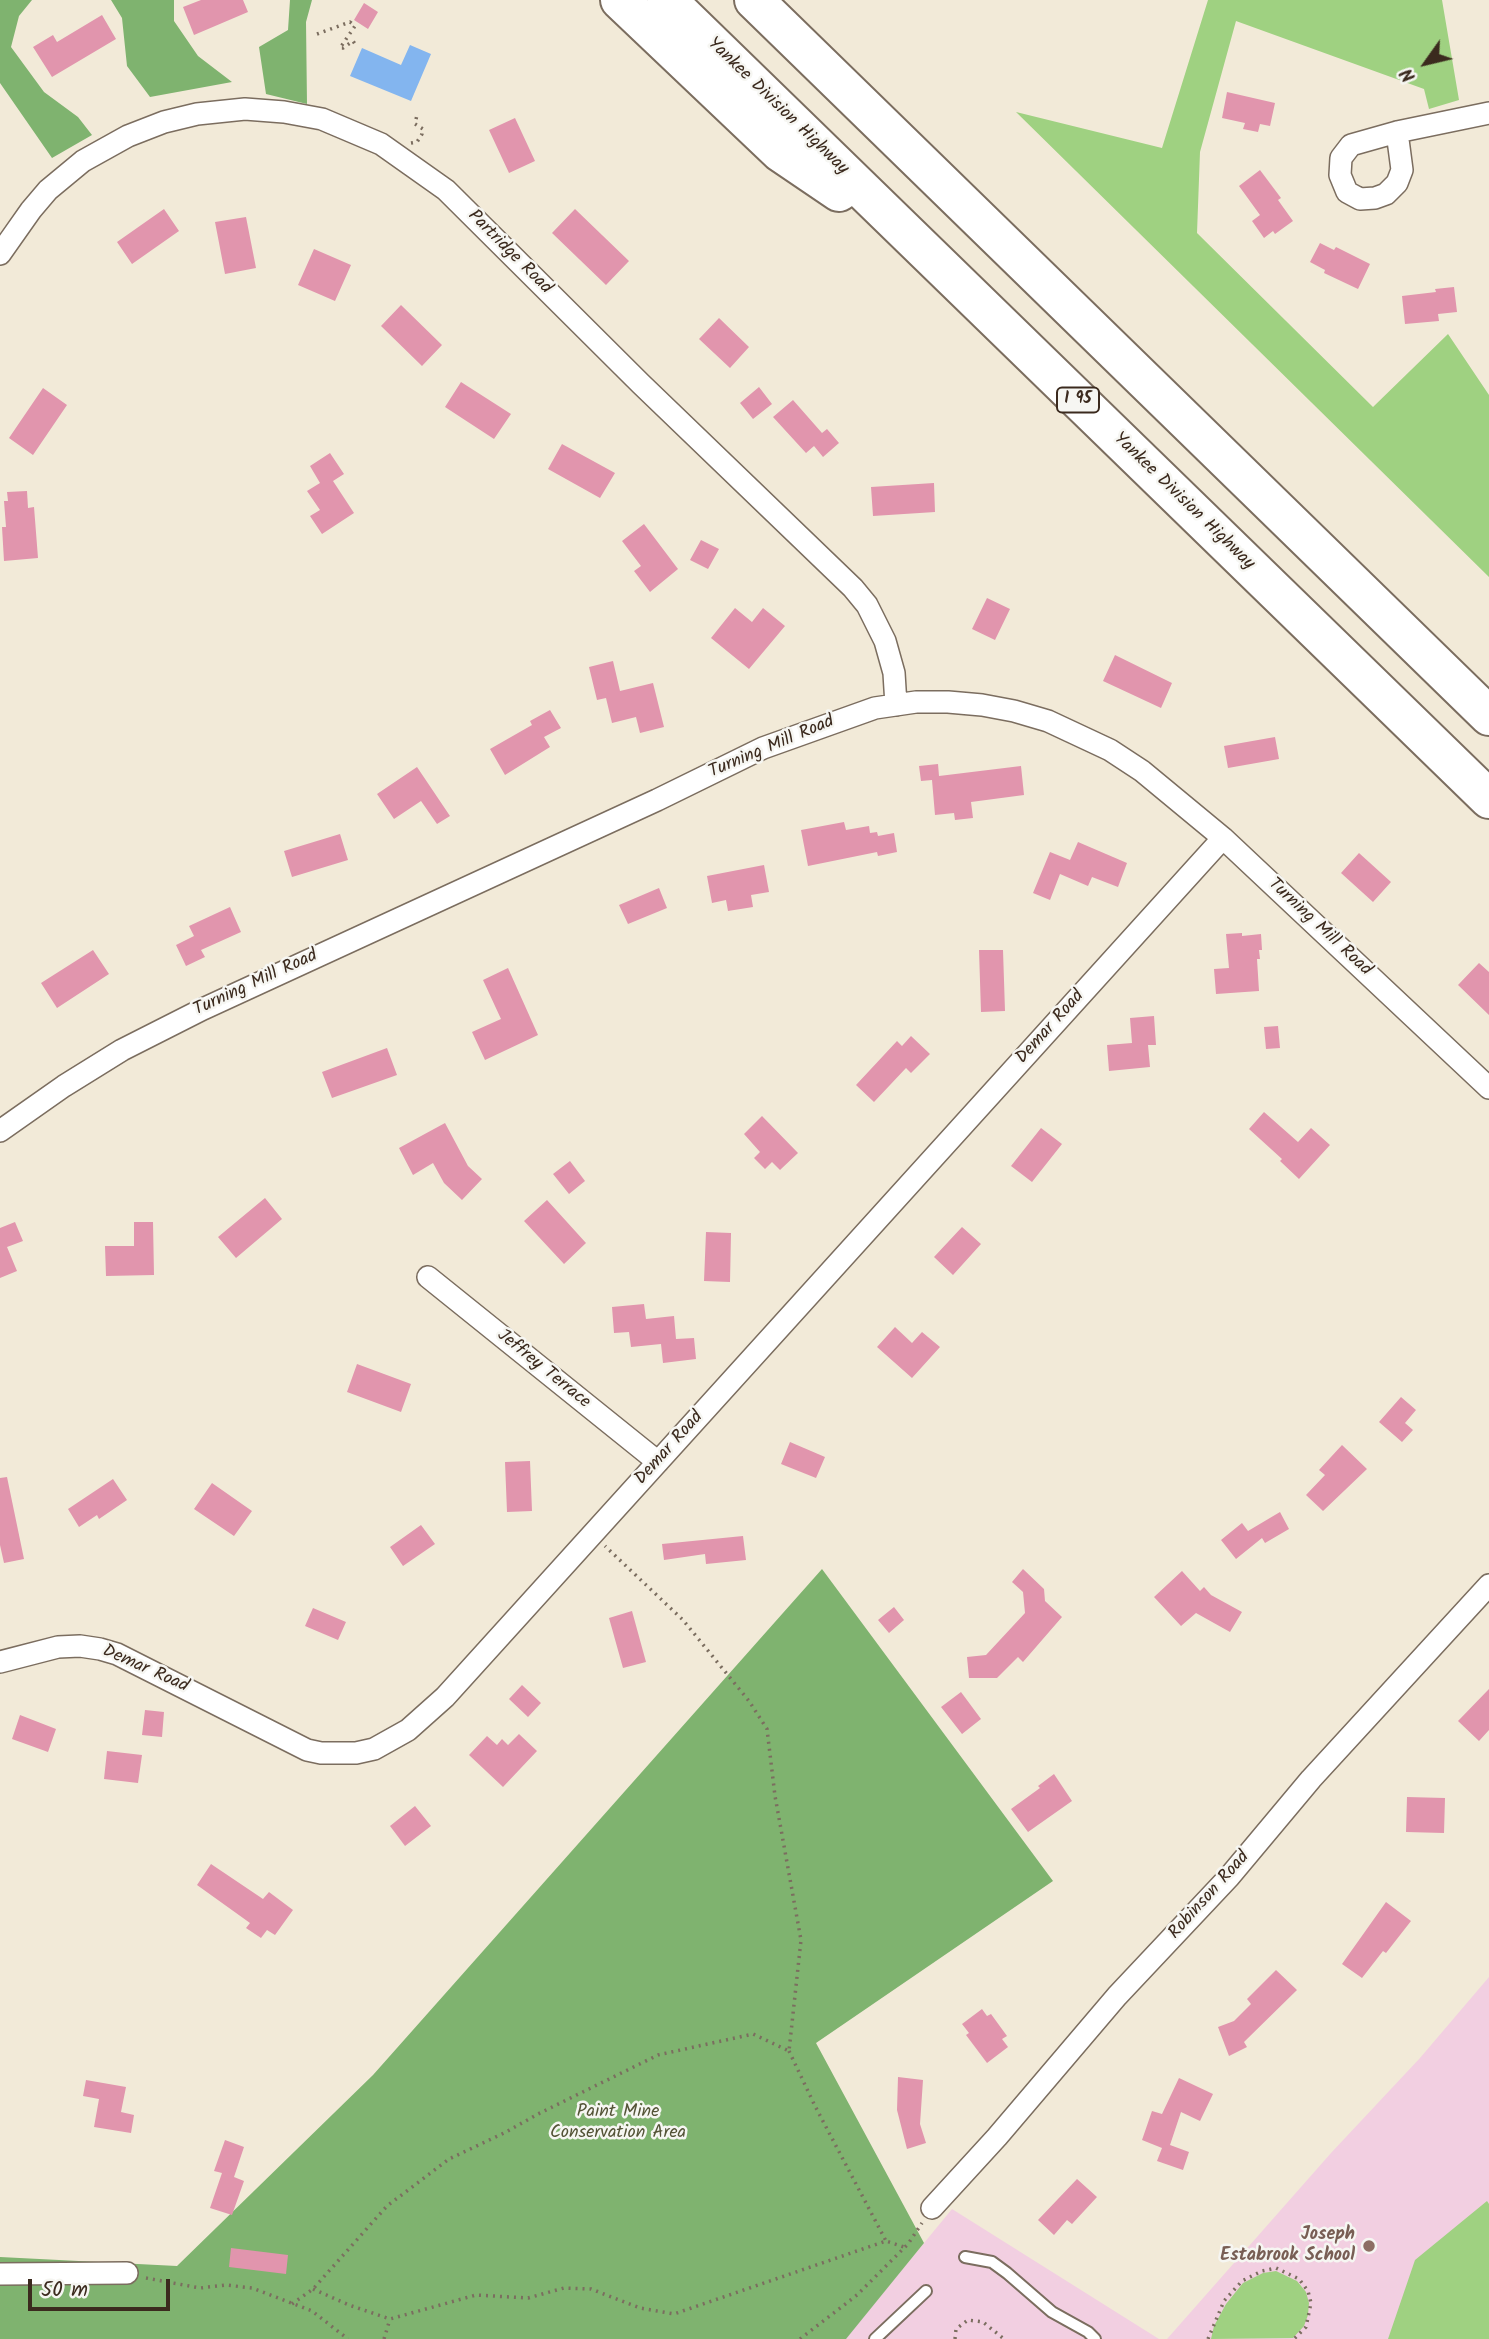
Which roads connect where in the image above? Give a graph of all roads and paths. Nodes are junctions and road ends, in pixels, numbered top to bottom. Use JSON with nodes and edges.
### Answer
{"nodes":[{"id":1,"x":620,"y":0,"type":"edge"},
{"id":2,"x":667,"y":0,"type":"edge"},
{"id":3,"x":754,"y":0,"type":"edge"},
{"id":4,"x":317,"y":34,"type":"dead end"},
{"id":5,"x":355,"y":44,"type":"dead end"},
{"id":6,"x":1489,"y":113,"type":"edge"},
{"id":7,"x":417,"y":115,"type":"dead end"},
{"id":8,"x":1397,"y":132,"type":"dead end"},
{"id":9,"x":410,"y":143,"type":"dead end"},
{"id":10,"x":925,"y":251,"type":"junction"},
{"id":11,"x":0,"y":254,"type":"edge"},
{"id":12,"x":896,"y":705,"type":"junction"},
{"id":13,"x":1489,"y":716,"type":"edge"},
{"id":14,"x":1489,"y":799,"type":"edge"},
{"id":15,"x":1223,"y":838,"type":"junction"},
{"id":16,"x":1489,"y":1088,"type":"edge"},
{"id":17,"x":0,"y":1132,"type":"edge"},
{"id":18,"x":428,"y":1277,"type":"dead end"},
{"id":19,"x":658,"y":1462,"type":"junction"},
{"id":20,"x":593,"y":1534,"type":"junction"},
{"id":21,"x":1489,"y":1585,"type":"edge"},
{"id":22,"x":0,"y":1661,"type":"edge"},
{"id":23,"x":789,"y":2051,"type":"junction"},
{"id":24,"x":932,"y":2208,"type":"joint"},
{"id":25,"x":886,"y":2241,"type":"junction"},
{"id":26,"x":904,"y":2248,"type":"junction"},
{"id":27,"x":965,"y":2257,"type":"dead end"},
{"id":28,"x":127,"y":2273,"type":"joint"},
{"id":29,"x":0,"y":2274,"type":"edge"},
{"id":30,"x":313,"y":2289,"type":"junction"},
{"id":31,"x":926,"y":2291,"type":"dead end"},
{"id":32,"x":292,"y":2304,"type":"junction"},
{"id":33,"x":390,"y":2319,"type":"junction"},
{"id":34,"x":348,"y":2339,"type":"edge"},
{"id":35,"x":384,"y":2339,"type":"edge"},
{"id":36,"x":800,"y":2339,"type":"edge"},
{"id":37,"x":874,"y":2339,"type":"edge"},
{"id":38,"x":955,"y":2339,"type":"edge"},
{"id":39,"x":1004,"y":2339,"type":"edge"},
{"id":40,"x":1095,"y":2339,"type":"edge"},
{"id":41,"x":1208,"y":2339,"type":"edge"},
{"id":42,"x":1294,"y":2339,"type":"edge"}],
"edges":[{"from":1,"to":10,"type":"highway"},
{"from":2,"to":10,"type":"highway","name":"Yankee Division Highway","number":"I 95"},
{"from":3,"to":13,"type":"highway"},
{"from":4,"to":5,"type":"path"},
{"from":6,"to":8,"type":"street"},
{"from":7,"to":9,"type":"path"},
{"from":10,"to":14,"type":"highway","name":"Yankee Division Highway","number":"I 95"},
{"from":11,"to":12,"type":"street","name":"Partridge Road"},
{"from":12,"to":15,"type":"street","name":"Turning Mill Road"},
{"from":12,"to":17,"type":"street","name":"Turning Mill Road"},
{"from":15,"to":16,"type":"street","name":"Turning Mill Road"},
{"from":15,"to":19,"type":"street","name":"Demar Road"},
{"from":18,"to":19,"type":"street","name":"Jeffrey Terrace"},
{"from":19,"to":20,"type":"street","name":"Demar Road"},
{"from":20,"to":22,"type":"street","name":"Demar Road"},
{"from":20,"to":23,"type":"path"},
{"from":21,"to":24,"type":"street","name":"Robinson Road"},
{"from":23,"to":25,"type":"path"},
{"from":23,"to":30,"type":"path"},
{"from":24,"to":26,"type":"path"},
{"from":25,"to":26,"type":"path"},
{"from":25,"to":33,"type":"path"},
{"from":26,"to":36,"type":"path"},
{"from":27,"to":40,"type":"lane"},
{"from":28,"to":29,"type":"street"},
{"from":28,"to":32,"type":"path"},
{"from":30,"to":32,"type":"path"},
{"from":30,"to":33,"type":"path"},
{"from":31,"to":37,"type":"lane"},
{"from":32,"to":34,"type":"path"},
{"from":33,"to":35,"type":"path"},
{"from":38,"to":39,"type":"path"},
{"from":41,"to":42,"type":"path"}]}
